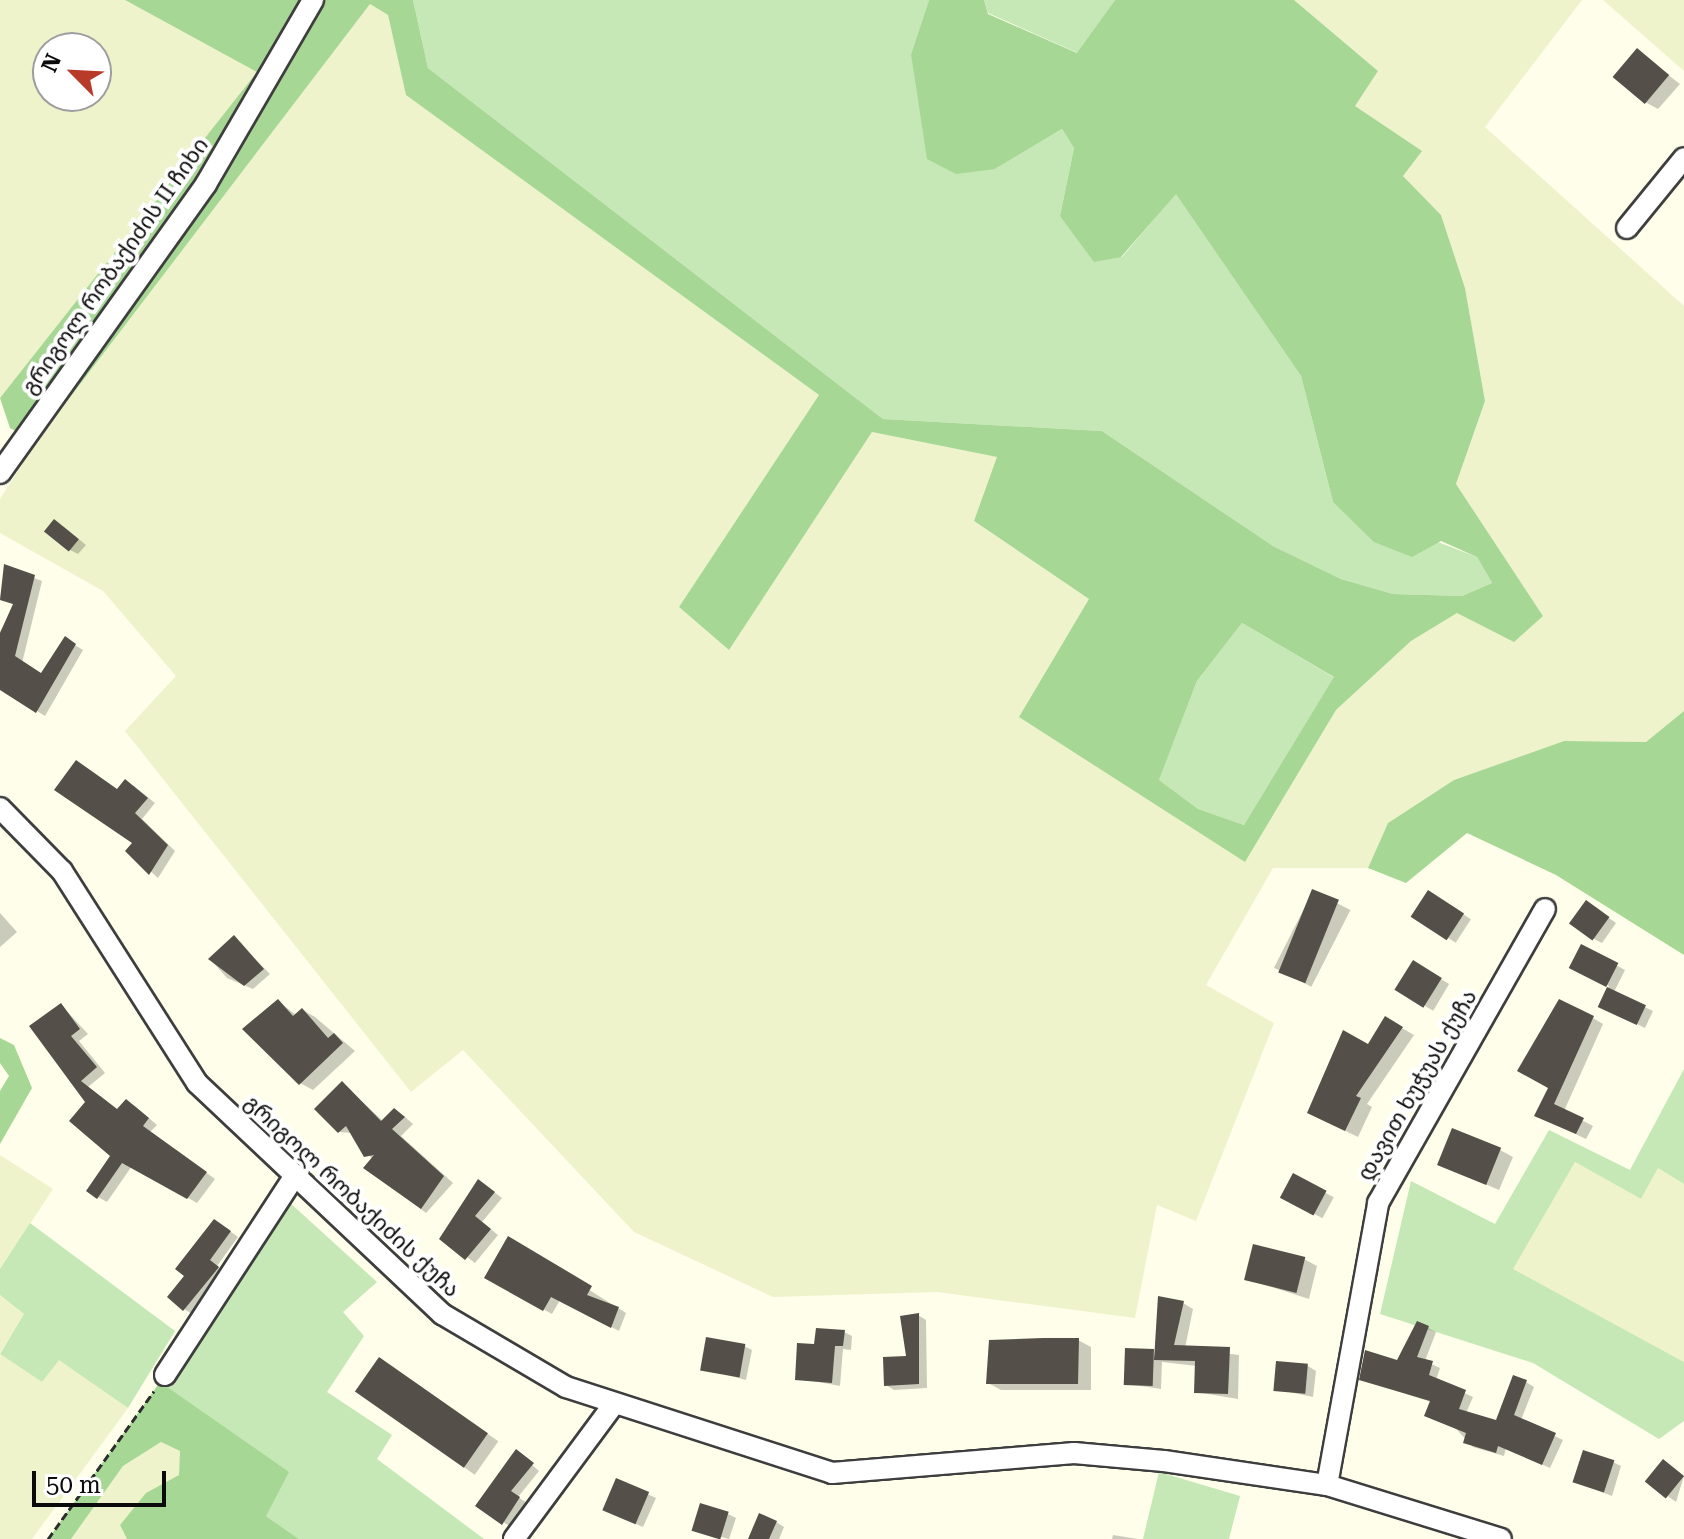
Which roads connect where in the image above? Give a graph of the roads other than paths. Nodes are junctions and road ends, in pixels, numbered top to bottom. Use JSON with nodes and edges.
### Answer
{"nodes":[{"id":1,"x":313,"y":0,"type":"edge"},
{"id":2,"x":1684,"y":158,"type":"edge"},
{"id":3,"x":1627,"y":228,"type":"dead end"},
{"id":4,"x":0,"y":473,"type":"edge"},
{"id":5,"x":0,"y":808,"type":"edge"},
{"id":6,"x":1545,"y":909,"type":"dead end"},
{"id":7,"x":294,"y":1177,"type":"junction"},
{"id":8,"x":165,"y":1375,"type":"road end"},
{"id":9,"x":614,"y":1404,"type":"junction"},
{"id":10,"x":1327,"y":1485,"type":"junction"},
{"id":11,"x":514,"y":1539,"type":"edge"},
{"id":12,"x":1501,"y":1539,"type":"edge"}],
"edges":[{"from":1,"to":4,"type":"street","name":"გრიგოლ რობაქიძის II ჩიხი"},
{"from":2,"to":3,"type":"street"},
{"from":5,"to":7,"type":"street","name":"გრიგოლ რობაქიძის ქუჩა"},
{"from":6,"to":10,"type":"street","name":"დავით ხუჭუას ქუჩა"},
{"from":7,"to":8,"type":"street"},
{"from":7,"to":9,"type":"street","name":"გრიგოლ რობაქიძის ქუჩა"},
{"from":9,"to":10,"type":"street","name":"გრიგოლ რობაქიძის ქუჩა"},
{"from":9,"to":11,"type":"street"},
{"from":10,"to":12,"type":"street","name":"გრიგოლ რობაქიძის ქუჩა"}]}
